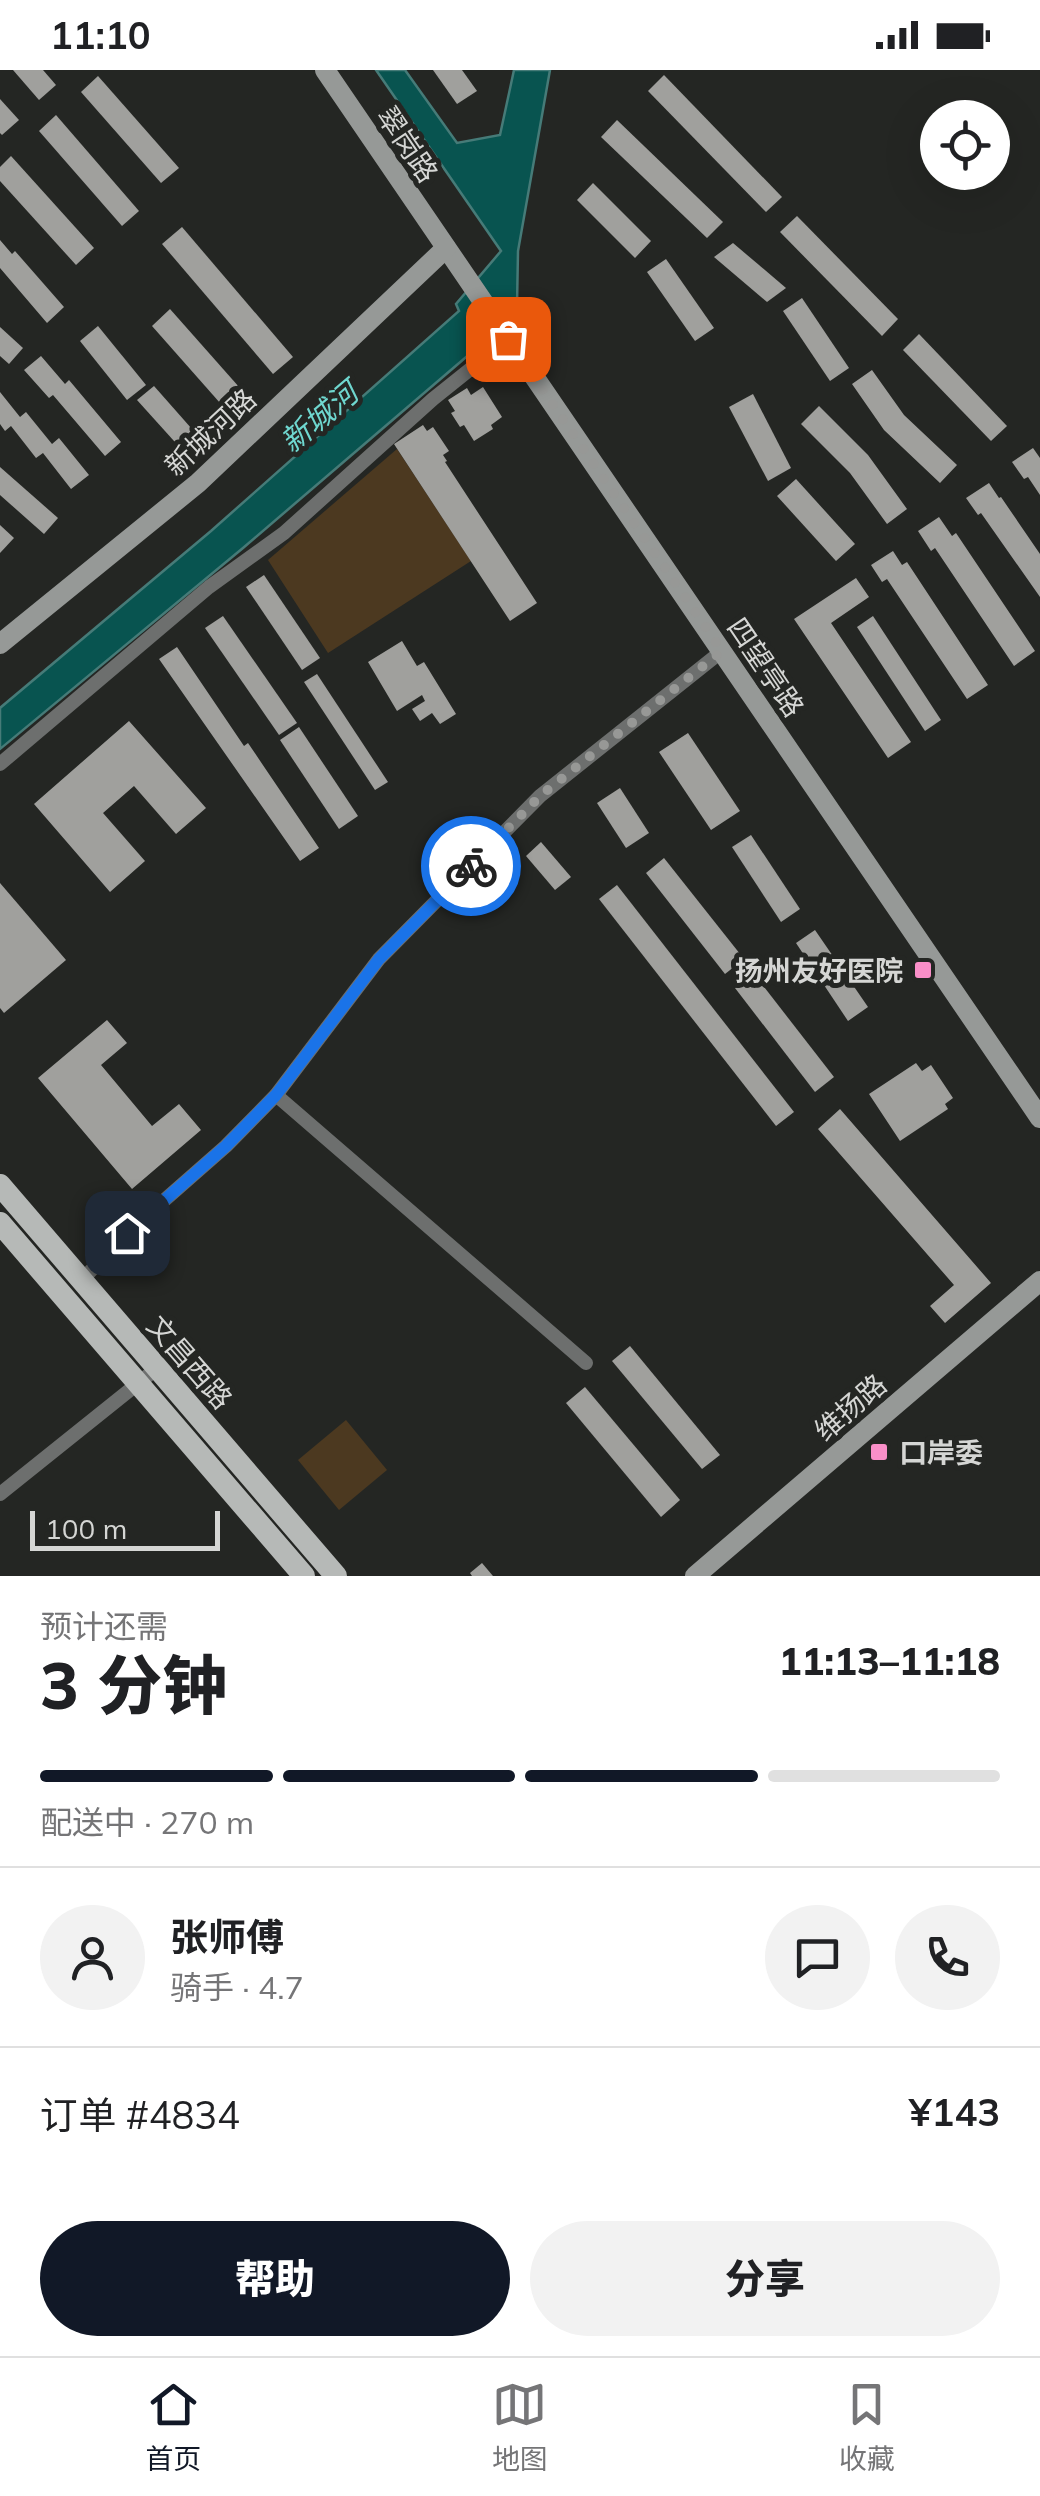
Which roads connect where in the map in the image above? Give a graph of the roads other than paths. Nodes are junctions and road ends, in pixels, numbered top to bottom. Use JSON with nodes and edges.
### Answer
{"nodes":[{"id":1,"x":325,"y":70,"type":"edge"},
{"id":2,"x":446,"y":248,"type":"junction"},
{"id":3,"x":504,"y":332,"type":"junction"},
{"id":4,"x":0,"y":644,"type":"edge"},
{"id":5,"x":722,"y":651,"type":"junction"},
{"id":6,"x":0,"y":764,"type":"edge"},
{"id":7,"x":276,"y":1095,"type":"junction"},
{"id":8,"x":1040,"y":1118,"type":"edge"},
{"id":9,"x":0,"y":1185,"type":"edge"},
{"id":10,"x":0,"y":1223,"type":"edge"},
{"id":11,"x":81,"y":1281,"type":"junction"},
{"id":12,"x":1040,"y":1281,"type":"edge"},
{"id":13,"x":1040,"y":1297,"type":"edge"},
{"id":14,"x":586,"y":1363,"type":"dead end"},
{"id":15,"x":147,"y":1376,"type":"junction"},
{"id":16,"x":0,"y":1494,"type":"edge"},
{"id":17,"x":304,"y":1576,"type":"edge"},
{"id":18,"x":336,"y":1576,"type":"edge"},
{"id":19,"x":695,"y":1576,"type":"edge"},
{"id":20,"x":716,"y":1576,"type":"edge"}],
"edges":[{"from":1,"to":2,"type":"street","name":"翠岗路"},
{"from":2,"to":3,"type":"street","name":"四望亭路"},
{"from":2,"to":4,"type":"street","name":"新城河路"},
{"from":3,"to":5,"type":"street","name":"四望亭路"},
{"from":3,"to":6,"type":"street"},
{"from":5,"to":7,"type":"street"},
{"from":5,"to":8,"type":"street","name":"四望亭路"},
{"from":7,"to":11,"type":"street"},
{"from":7,"to":14,"type":"street"},
{"from":9,"to":11,"type":"main road","name":"文昌西路"},
{"from":10,"to":15,"type":"main road","name":"文昌西路"},
{"from":11,"to":15,"type":"main road","name":"文昌西路"},
{"from":12,"to":19,"type":"street","name":"维扬路"},
{"from":13,"to":20,"type":"street","name":"维扬路"},
{"from":15,"to":16,"type":"street"},
{"from":15,"to":17,"type":"main road","name":"文昌西路"},
{"from":15,"to":18,"type":"main road","name":"文昌西路"}]}
